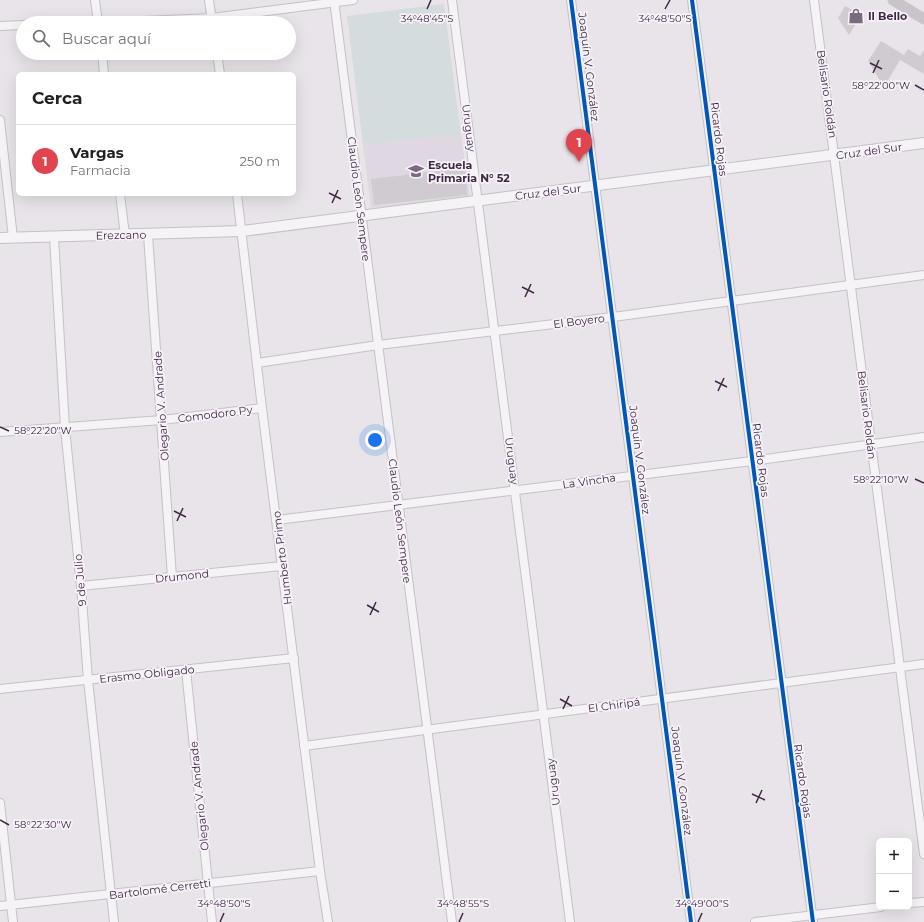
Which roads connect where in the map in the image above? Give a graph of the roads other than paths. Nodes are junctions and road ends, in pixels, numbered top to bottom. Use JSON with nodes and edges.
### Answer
{"nodes":[{"id":1,"x":95,"y":0,"type":"edge"},
{"id":2,"x":209,"y":0,"type":"edge"},
{"id":3,"x":353,"y":0,"type":"edge"},
{"id":4,"x":452,"y":0,"type":"edge"},
{"id":5,"x":571,"y":0,"type":"edge"},
{"id":6,"x":692,"y":0,"type":"edge"},
{"id":7,"x":814,"y":0,"type":"edge"},
{"id":8,"x":893,"y":0,"type":"edge"},
{"id":9,"x":334,"y":1,"type":"edge"},
{"id":10,"x":97,"y":16,"type":"edge"},
{"id":11,"x":211,"y":16,"type":"edge"},
{"id":12,"x":238,"y":16,"type":"edge"},
{"id":13,"x":924,"y":18,"type":"edge"},
{"id":14,"x":16,"y":25,"type":"edge"},
{"id":15,"x":0,"y":26,"type":"edge"},
{"id":16,"x":103,"y":60,"type":"edge"},
{"id":17,"x":218,"y":60,"type":"edge"},
{"id":18,"x":104,"y":72,"type":"edge"},
{"id":19,"x":220,"y":72,"type":"edge"},
{"id":20,"x":0,"y":120,"type":"edge"},
{"id":21,"x":924,"y":143,"type":"edge"},
{"id":22,"x":835,"y":155,"type":"junction"},
{"id":23,"x":714,"y":171,"type":"junction"},
{"id":24,"x":596,"y":186,"type":"junction"},
{"id":25,"x":120,"y":196,"type":"edge"},
{"id":26,"x":237,"y":196,"type":"edge"},
{"id":27,"x":478,"y":200,"type":"junction"},
{"id":28,"x":361,"y":215,"type":"junction"},
{"id":29,"x":243,"y":231,"type":"junction"},
{"id":30,"x":125,"y":235,"type":"junction"},
{"id":31,"x":148,"y":235,"type":"junction"},
{"id":32,"x":54,"y":237,"type":"junction"},
{"id":33,"x":0,"y":238,"type":"edge"},
{"id":34,"x":13,"y":238,"type":"junction"},
{"id":35,"x":924,"y":274,"type":"edge"},
{"id":36,"x":851,"y":283,"type":"junction"},
{"id":37,"x":732,"y":300,"type":"junction"},
{"id":38,"x":613,"y":316,"type":"junction"},
{"id":39,"x":496,"y":331,"type":"junction"},
{"id":40,"x":378,"y":345,"type":"junction"},
{"id":41,"x":257,"y":363,"type":"junction"},
{"id":42,"x":262,"y":408,"type":"junction"},
{"id":43,"x":162,"y":420,"type":"junction"},
{"id":44,"x":65,"y":428,"type":"junction"},
{"id":45,"x":0,"y":432,"type":"edge"},
{"id":46,"x":924,"y":437,"type":"edge"},
{"id":47,"x":871,"y":444,"type":"junction"},
{"id":48,"x":752,"y":461,"type":"junction"},
{"id":49,"x":632,"y":475,"type":"junction"},
{"id":50,"x":516,"y":491,"type":"junction"},
{"id":51,"x":398,"y":506,"type":"junction"},
{"id":52,"x":277,"y":520,"type":"junction"},
{"id":53,"x":282,"y":566,"type":"junction"},
{"id":54,"x":172,"y":577,"type":"junction"},
{"id":55,"x":81,"y":586,"type":"junction"},
{"id":56,"x":294,"y":658,"type":"junction"},
{"id":57,"x":924,"y":664,"type":"edge"},
{"id":58,"x":898,"y":667,"type":"junction"},
{"id":59,"x":186,"y":670,"type":"junction"},
{"id":60,"x":88,"y":680,"type":"junction"},
{"id":61,"x":781,"y":684,"type":"junction"},
{"id":62,"x":0,"y":689,"type":"edge"},
{"id":63,"x":662,"y":698,"type":"junction"},
{"id":64,"x":544,"y":714,"type":"junction"},
{"id":65,"x":427,"y":729,"type":"junction"},
{"id":66,"x":304,"y":746,"type":"junction"},
{"id":67,"x":0,"y":803,"type":"edge"},
{"id":68,"x":924,"y":854,"type":"edge"},
{"id":69,"x":320,"y":871,"type":"junction"},
{"id":70,"x":208,"y":883,"type":"junction"},
{"id":71,"x":111,"y":894,"type":"junction"},
{"id":72,"x":924,"y":902,"type":"edge"},
{"id":73,"x":11,"y":904,"type":"junction"},
{"id":74,"x":912,"y":904,"type":"edge"},
{"id":75,"x":0,"y":906,"type":"edge"},
{"id":76,"x":876,"y":908,"type":"edge"},
{"id":77,"x":813,"y":919,"type":"edge"},
{"id":78,"x":13,"y":922,"type":"edge"},
{"id":79,"x":114,"y":922,"type":"edge"},
{"id":80,"x":212,"y":922,"type":"edge"},
{"id":81,"x":328,"y":922,"type":"edge"},
{"id":82,"x":452,"y":922,"type":"edge"},
{"id":83,"x":570,"y":922,"type":"edge"},
{"id":84,"x":691,"y":922,"type":"edge"},
{"id":85,"x":755,"y":922,"type":"edge"}],
"edges":[{"from":1,"to":10,"type":"street"},
{"from":2,"to":11,"type":"street"},
{"from":3,"to":9,"type":"street"},
{"from":4,"to":27,"type":"street","name":"Uruguay"},
{"from":5,"to":24,"type":"street","name":"Joaquín V. González"},
{"from":6,"to":23,"type":"street","name":"Ricardo Rojas"},
{"from":7,"to":22,"type":"street","name":"Belisario Roldán"},
{"from":8,"to":13,"type":"main road"},
{"from":9,"to":12,"type":"street"},
{"from":9,"to":28,"type":"street","name":"Claudio León Sempere"},
{"from":14,"to":15,"type":"street"},
{"from":16,"to":18,"type":"street"},
{"from":17,"to":19,"type":"street"},
{"from":20,"to":34,"type":"street"},
{"from":21,"to":22,"type":"street","name":"Cruz del Sur"},
{"from":22,"to":23,"type":"street","name":"Cruz del Sur"},
{"from":22,"to":36,"type":"street","name":"Belisario Roldán"},
{"from":23,"to":24,"type":"street","name":"Cruz del Sur"},
{"from":23,"to":37,"type":"street","name":"Ricardo Rojas"},
{"from":24,"to":27,"type":"street","name":"Cruz del Sur"},
{"from":24,"to":38,"type":"street","name":"Joaquín V. González"},
{"from":25,"to":30,"type":"street"},
{"from":26,"to":29,"type":"street","name":"Humberto Primo"},
{"from":27,"to":28,"type":"street","name":"Cruz del Sur"},
{"from":27,"to":39,"type":"street","name":"Uruguay"},
{"from":28,"to":29,"type":"street","name":"Cruz del Sur"},
{"from":28,"to":40,"type":"street","name":"Claudio León Sempere"},
{"from":29,"to":31,"type":"street","name":"Erezcano"},
{"from":29,"to":41,"type":"street","name":"Humberto Primo"},
{"from":30,"to":31,"type":"street","name":"Erezcano"},
{"from":30,"to":32,"type":"street","name":"Erezcano"},
{"from":31,"to":43,"type":"street","name":"Olegario V. Andrade"},
{"from":32,"to":34,"type":"street","name":"Erezcano"},
{"from":32,"to":44,"type":"street","name":"9 de Julio"},
{"from":33,"to":34,"type":"street","name":"Erezcano"},
{"from":35,"to":36,"type":"street","name":"El Boyero"},
{"from":36,"to":37,"type":"street","name":"El Boyero"},
{"from":36,"to":47,"type":"street","name":"Belisario Roldán"},
{"from":37,"to":38,"type":"street","name":"El Boyero"},
{"from":37,"to":48,"type":"street","name":"Ricardo Rojas"},
{"from":38,"to":39,"type":"street","name":"El Boyero"},
{"from":38,"to":49,"type":"street","name":"Joaquín V. González"},
{"from":39,"to":40,"type":"street","name":"El Boyero"},
{"from":39,"to":50,"type":"street","name":"Uruguay"},
{"from":40,"to":41,"type":"street","name":"El Boyero"},
{"from":40,"to":51,"type":"street","name":"Claudio León Sempere"},
{"from":41,"to":42,"type":"street","name":"Humberto Primo"},
{"from":42,"to":43,"type":"street","name":"Comodoro Py"},
{"from":42,"to":52,"type":"street","name":"Humberto Primo"},
{"from":43,"to":44,"type":"street","name":"Comodoro Py"},
{"from":43,"to":54,"type":"street","name":"Olegario V. Andrade"},
{"from":44,"to":45,"type":"street","name":"Comodoro Py"},
{"from":44,"to":55,"type":"street","name":"9 de Julio"},
{"from":46,"to":47,"type":"street","name":"La Vincha"},
{"from":47,"to":48,"type":"street","name":"La Vincha"},
{"from":47,"to":58,"type":"street","name":"Belisario Roldán"},
{"from":48,"to":49,"type":"street","name":"La Vincha"},
{"from":48,"to":61,"type":"street","name":"Ricardo Rojas"},
{"from":49,"to":50,"type":"street","name":"La Vincha"},
{"from":49,"to":63,"type":"street","name":"Joaquín V. González"},
{"from":50,"to":51,"type":"street","name":"La Vincha"},
{"from":50,"to":64,"type":"street","name":"Uruguay"},
{"from":51,"to":52,"type":"street","name":"La Vincha"},
{"from":51,"to":65,"type":"street","name":"Claudio León Sempere"},
{"from":52,"to":53,"type":"street","name":"Humberto Primo"},
{"from":53,"to":54,"type":"street","name":"Drumond"},
{"from":53,"to":56,"type":"street","name":"Humberto Primo"},
{"from":54,"to":55,"type":"street","name":"Drumond"},
{"from":55,"to":60,"type":"street","name":"9 de Julio"},
{"from":56,"to":59,"type":"street","name":"Erasmo Obligado"},
{"from":56,"to":66,"type":"street","name":"Humberto Primo"},
{"from":57,"to":58,"type":"street","name":"El Chiripá"},
{"from":58,"to":61,"type":"street","name":"El Chiripá"},
{"from":58,"to":68,"type":"street","name":"Belisario Roldán"},
{"from":59,"to":60,"type":"street","name":"Erasmo Obligado"},
{"from":59,"to":70,"type":"street","name":"Olegario V. Andrade"},
{"from":60,"to":62,"type":"street","name":"Erasmo Obligado"},
{"from":60,"to":71,"type":"street","name":"9 de Julio"},
{"from":61,"to":63,"type":"street","name":"El Chiripá"},
{"from":61,"to":77,"type":"street","name":"Ricardo Rojas"},
{"from":63,"to":64,"type":"street","name":"El Chiripá"},
{"from":63,"to":84,"type":"street","name":"Joaquín V. González"},
{"from":64,"to":65,"type":"street","name":"El Chiripá"},
{"from":64,"to":83,"type":"street","name":"Uruguay"},
{"from":65,"to":66,"type":"street","name":"El Chiripá"},
{"from":65,"to":82,"type":"street","name":"Claudio León Sempere"},
{"from":66,"to":69,"type":"street","name":"Humberto Primo"},
{"from":67,"to":73,"type":"street"},
{"from":69,"to":70,"type":"street","name":"Bartolomé Cerretti"},
{"from":69,"to":81,"type":"street","name":"Humberto Primo"},
{"from":70,"to":71,"type":"street","name":"Bartolomé Cerretti"},
{"from":70,"to":80,"type":"street","name":"Olegario V. Andrade"},
{"from":71,"to":73,"type":"street","name":"Bartolomé Cerretti"},
{"from":71,"to":79,"type":"street","name":"9 de Julio"},
{"from":72,"to":74,"type":"street"},
{"from":73,"to":75,"type":"street","name":"Bartolomé Cerretti"},
{"from":73,"to":78,"type":"street"},
{"from":76,"to":77,"type":"street"},
{"from":77,"to":85,"type":"street"}]}
